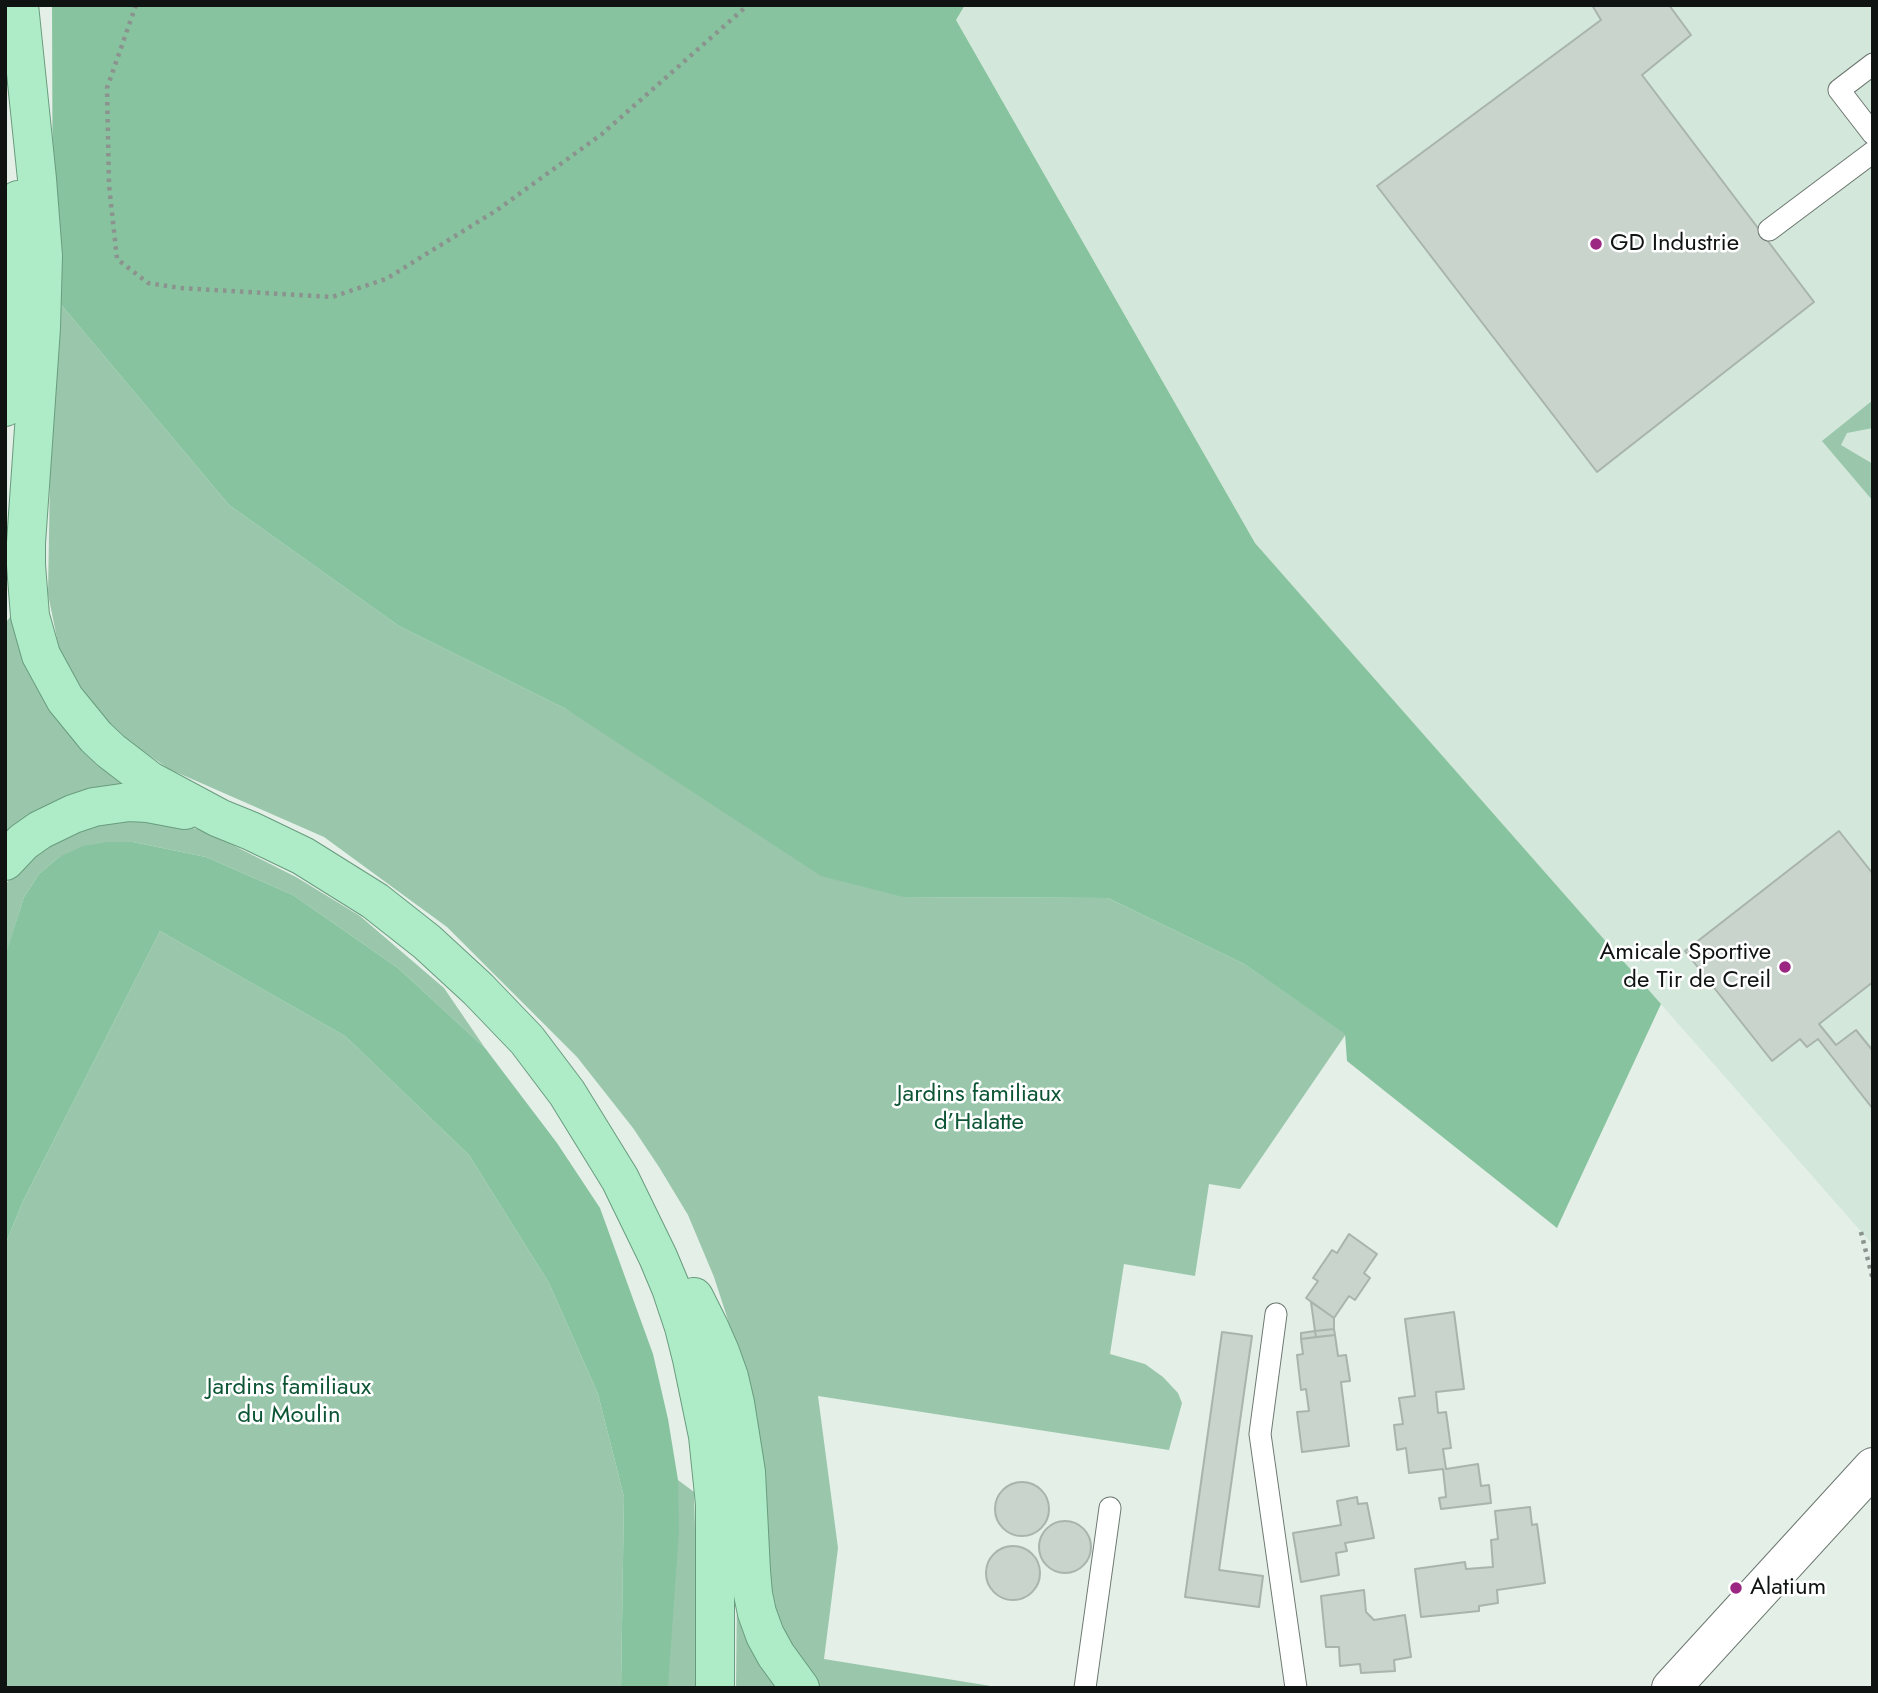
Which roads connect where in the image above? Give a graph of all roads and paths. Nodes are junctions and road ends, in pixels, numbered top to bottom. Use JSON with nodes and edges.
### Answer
{"nodes":[{"id":1,"x":18,"y":5,"type":"edge"},
{"id":2,"x":136,"y":5,"type":"edge"},
{"id":3,"x":748,"y":5,"type":"edge"},
{"id":4,"x":1873,"y":64,"type":"edge"},
{"id":5,"x":1873,"y":134,"type":"edge"},
{"id":6,"x":1873,"y":152,"type":"edge"},
{"id":7,"x":1769,"y":230,"type":"dead end"},
{"id":8,"x":5,"y":407,"type":"edge"},
{"id":9,"x":219,"y":818,"type":"junction"},
{"id":10,"x":5,"y":861,"type":"edge"},
{"id":11,"x":636,"y":1212,"type":"junction"},
{"id":12,"x":1861,"y":1232,"type":"dead end"},
{"id":13,"x":1873,"y":1280,"type":"edge"},
{"id":14,"x":1276,"y":1314,"type":"dead end"},
{"id":15,"x":1873,"y":1467,"type":"edge"},
{"id":16,"x":1110,"y":1508,"type":"dead end"},
{"id":17,"x":715,"y":1688,"type":"edge"},
{"id":18,"x":800,"y":1688,"type":"edge"},
{"id":19,"x":1085,"y":1688,"type":"edge"},
{"id":20,"x":1296,"y":1688,"type":"edge"},
{"id":21,"x":1671,"y":1688,"type":"edge"}],
"edges":[{"from":1,"to":8,"type":"highway"},
{"from":1,"to":9,"type":"highway"},
{"from":2,"to":3,"type":"path"},
{"from":4,"to":5,"type":"lane"},
{"from":6,"to":7,"type":"lane"},
{"from":9,"to":10,"type":"highway"},
{"from":9,"to":11,"type":"highway"},
{"from":11,"to":17,"type":"highway"},
{"from":11,"to":18,"type":"highway"},
{"from":12,"to":13,"type":"path"},
{"from":14,"to":20,"type":"lane"},
{"from":15,"to":21,"type":"street"},
{"from":16,"to":19,"type":"lane"}]}
